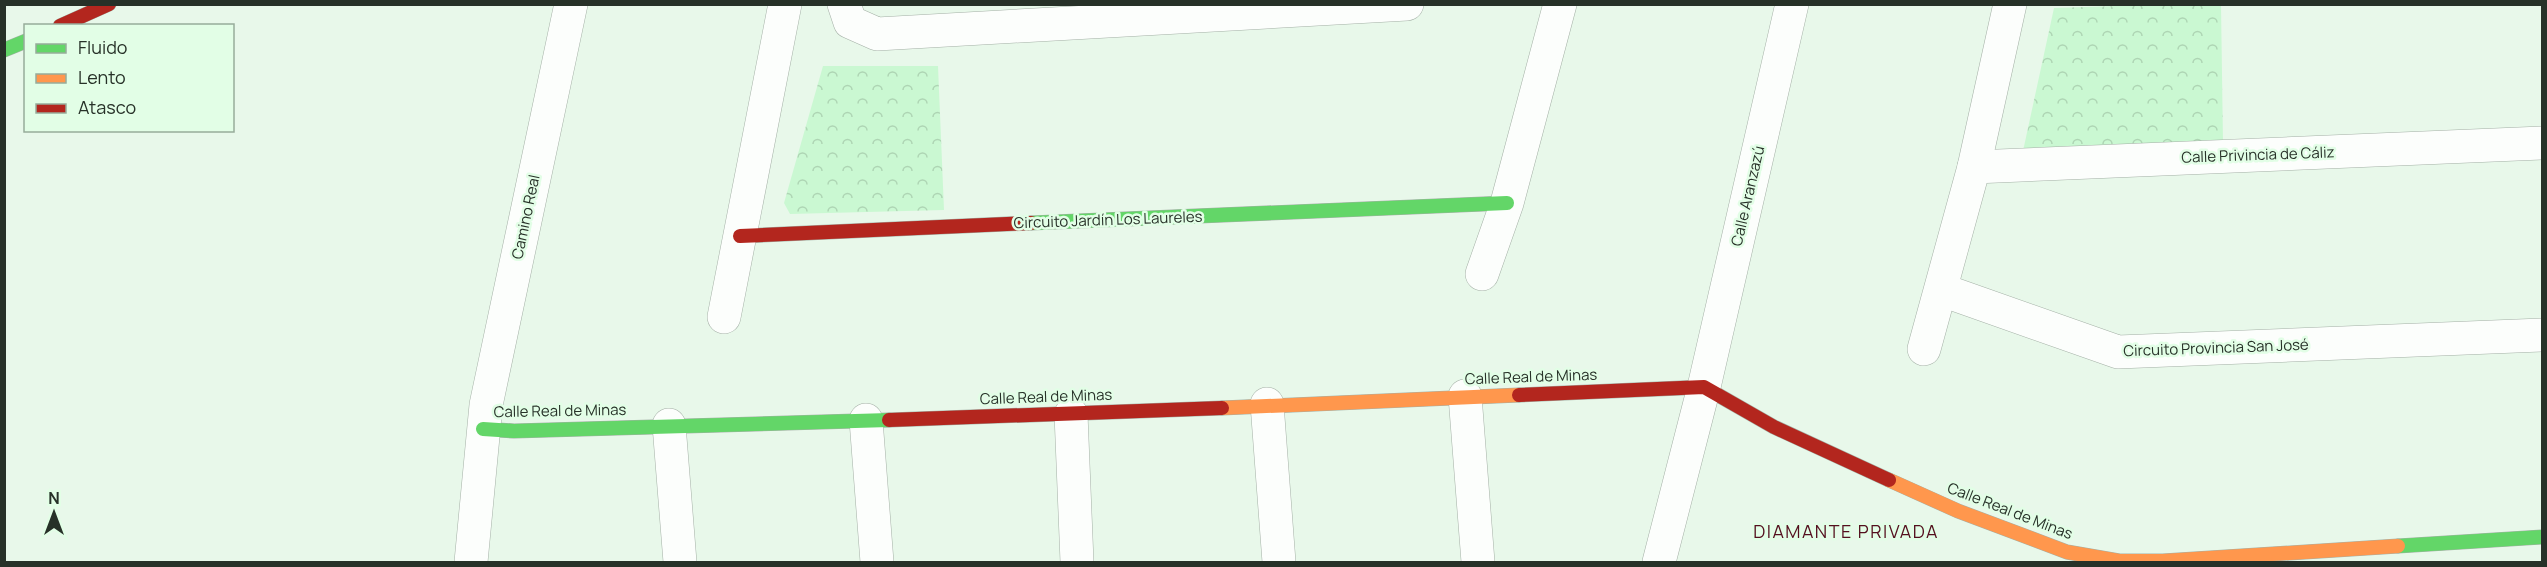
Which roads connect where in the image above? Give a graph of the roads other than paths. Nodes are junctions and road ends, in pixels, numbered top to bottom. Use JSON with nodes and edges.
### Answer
{"nodes":[{"id":1,"x":109,"y":4,"type":"edge"},
{"id":2,"x":571,"y":4,"type":"edge"},
{"id":3,"x":785,"y":4,"type":"edge"},
{"id":4,"x":844,"y":4,"type":"edge"},
{"id":5,"x":1407,"y":4,"type":"edge"},
{"id":6,"x":1560,"y":4,"type":"edge"},
{"id":7,"x":1792,"y":4,"type":"edge"},
{"id":8,"x":2010,"y":4,"type":"edge"},
{"id":9,"x":64,"y":24,"type":"edge"},
{"id":10,"x":24,"y":41,"type":"edge"},
{"id":11,"x":4,"y":50,"type":"edge"},
{"id":12,"x":2542,"y":143,"type":"edge"},
{"id":13,"x":1974,"y":167,"type":"junction"},
{"id":14,"x":1506,"y":203,"type":"junction"},
{"id":15,"x":740,"y":236,"type":"junction"},
{"id":16,"x":1482,"y":274,"type":"dead end"},
{"id":17,"x":1942,"y":290,"type":"junction"},
{"id":18,"x":724,"y":317,"type":"dead end"},
{"id":19,"x":2542,"y":335,"type":"edge"},
{"id":20,"x":1924,"y":349,"type":"dead end"},
{"id":21,"x":1704,"y":387,"type":"junction"},
{"id":22,"x":1465,"y":396,"type":"junction"},
{"id":23,"x":1267,"y":404,"type":"junction"},
{"id":24,"x":1071,"y":414,"type":"junction"},
{"id":25,"x":866,"y":420,"type":"junction"},
{"id":26,"x":669,"y":425,"type":"junction"},
{"id":27,"x":483,"y":429,"type":"junction"},
{"id":28,"x":2542,"y":537,"type":"edge"},
{"id":29,"x":2084,"y":559,"type":"edge"},
{"id":30,"x":471,"y":562,"type":"edge"},
{"id":31,"x":680,"y":562,"type":"edge"},
{"id":32,"x":877,"y":562,"type":"edge"},
{"id":33,"x":1077,"y":562,"type":"edge"},
{"id":34,"x":1279,"y":562,"type":"edge"},
{"id":35,"x":1478,"y":562,"type":"edge"},
{"id":36,"x":1659,"y":562,"type":"edge"}],
"edges":[{"from":1,"to":9,"type":"street"},
{"from":2,"to":27,"type":"street","name":"Camino Real"},
{"from":3,"to":15,"type":"street"},
{"from":4,"to":5,"type":"street"},
{"from":6,"to":14,"type":"street"},
{"from":7,"to":21,"type":"street","name":"Calle Aranzazú"},
{"from":8,"to":13,"type":"street"},
{"from":10,"to":11,"type":"street"},
{"from":12,"to":13,"type":"street","name":"Calle Privincia de Cáliz"},
{"from":13,"to":17,"type":"street"},
{"from":14,"to":15,"type":"street","name":"Circuito Jardín Los Laureles"},
{"from":14,"to":16,"type":"street"},
{"from":15,"to":18,"type":"street"},
{"from":17,"to":19,"type":"street","name":"Circuito Provincia San José"},
{"from":17,"to":20,"type":"street"},
{"from":21,"to":22,"type":"street","name":"Calle Real de Minas"},
{"from":21,"to":29,"type":"street","name":"Calle Real de Minas"},
{"from":21,"to":36,"type":"street","name":"Calle Aranzazú"},
{"from":22,"to":23,"type":"street","name":"Calle Real de Minas"},
{"from":22,"to":35,"type":"street"},
{"from":23,"to":24,"type":"street","name":"Calle Real de Minas"},
{"from":23,"to":34,"type":"street"},
{"from":24,"to":25,"type":"street","name":"Calle Real de Minas"},
{"from":24,"to":33,"type":"street"},
{"from":25,"to":26,"type":"street","name":"Calle Real de Minas"},
{"from":25,"to":32,"type":"street"},
{"from":26,"to":27,"type":"street","name":"Calle Real de Minas"},
{"from":26,"to":31,"type":"street"},
{"from":27,"to":30,"type":"street","name":"Camino Real"},
{"from":28,"to":29,"type":"street","name":"Calle Real de Minas"}]}
